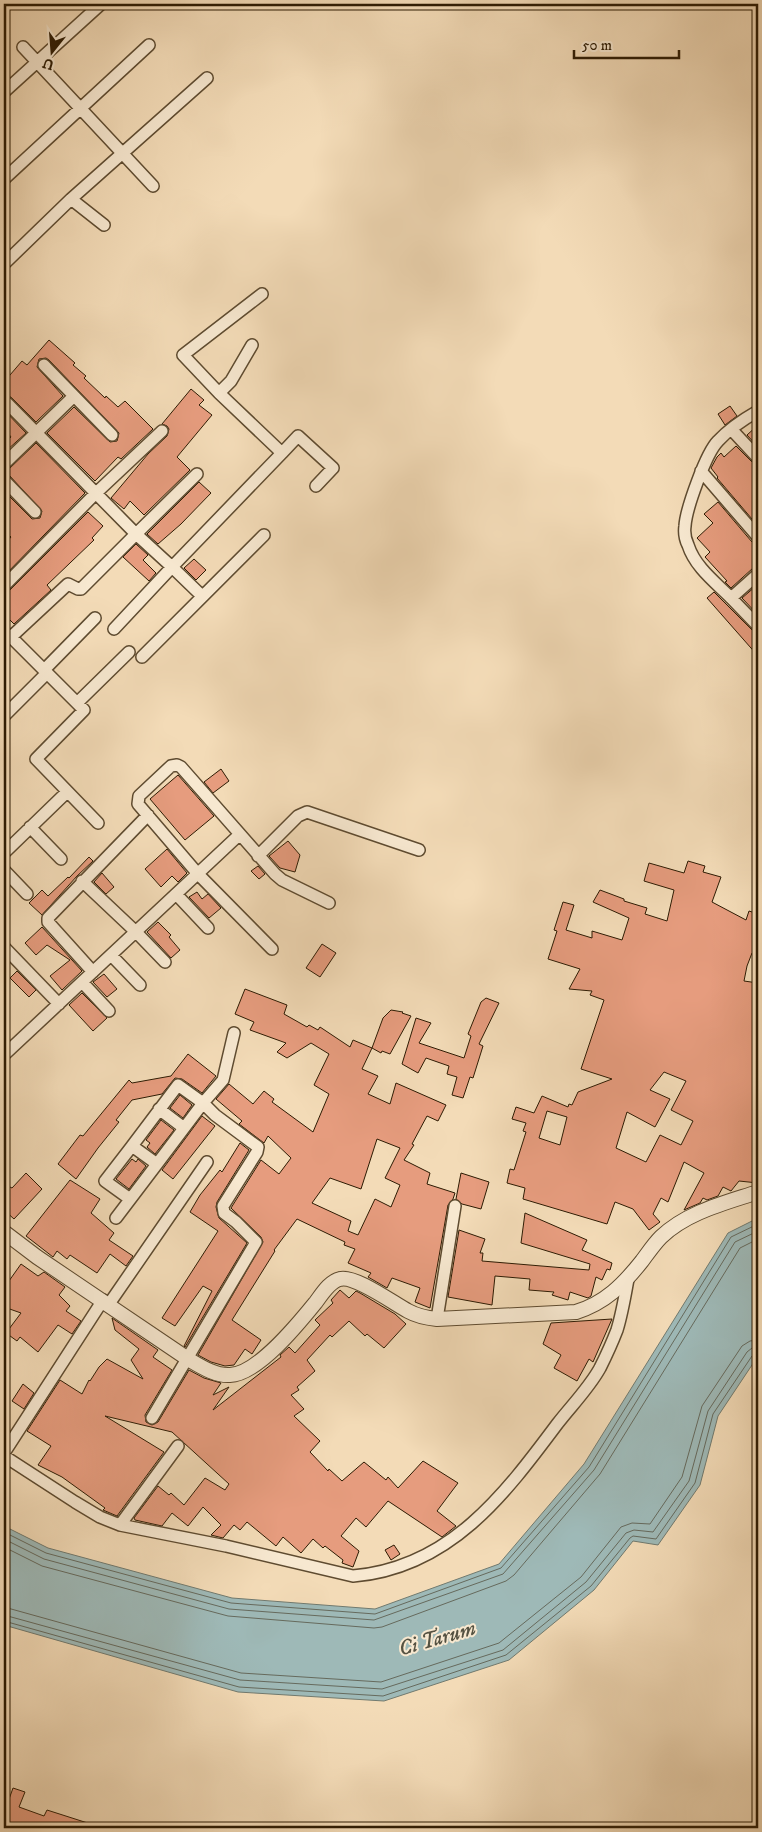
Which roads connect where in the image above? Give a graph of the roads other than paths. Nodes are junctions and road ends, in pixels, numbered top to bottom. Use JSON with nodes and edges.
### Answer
{"nodes":[{"id":1,"x":101,"y":4,"type":"edge"},
{"id":2,"x":149,"y":45,"type":"dead end"},
{"id":3,"x":24,"y":47,"type":"dead end"},
{"id":4,"x":37,"y":62,"type":"junction"},
{"id":5,"x":207,"y":78,"type":"dead end"},
{"id":6,"x":4,"y":92,"type":"edge"},
{"id":7,"x":81,"y":108,"type":"junction"},
{"id":8,"x":123,"y":153,"type":"junction"},
{"id":9,"x":4,"y":179,"type":"edge"},
{"id":10,"x":153,"y":186,"type":"dead end"},
{"id":11,"x":71,"y":199,"type":"junction"},
{"id":12,"x":104,"y":225,"type":"dead end"},
{"id":13,"x":4,"y":264,"type":"edge"},
{"id":14,"x":262,"y":294,"type":"dead end"},
{"id":15,"x":252,"y":345,"type":"dead end"},
{"id":16,"x":44,"y":365,"type":"dead end"},
{"id":17,"x":218,"y":393,"type":"junction"},
{"id":18,"x":74,"y":397,"type":"junction"},
{"id":19,"x":7,"y":403,"type":"dead end"},
{"id":20,"x":758,"y":411,"type":"edge"},
{"id":21,"x":731,"y":428,"type":"junction"},
{"id":22,"x":162,"y":431,"type":"dead end"},
{"id":23,"x":36,"y":433,"type":"junction"},
{"id":24,"x":112,"y":435,"type":"dead end"},
{"id":25,"x":282,"y":452,"type":"junction"},
{"id":26,"x":758,"y":458,"type":"edge"},
{"id":27,"x":4,"y":464,"type":"edge"},
{"id":28,"x":701,"y":471,"type":"junction"},
{"id":29,"x":197,"y":474,"type":"dead end"},
{"id":30,"x":4,"y":480,"type":"edge"},
{"id":31,"x":316,"y":486,"type":"dead end"},
{"id":32,"x":95,"y":494,"type":"junction"},
{"id":33,"x":34,"y":512,"type":"dead end"},
{"id":34,"x":136,"y":534,"type":"junction"},
{"id":35,"x":264,"y":535,"type":"dead end"},
{"id":36,"x":758,"y":537,"type":"edge"},
{"id":37,"x":172,"y":567,"type":"junction"},
{"id":38,"x":758,"y":574,"type":"edge"},
{"id":39,"x":4,"y":586,"type":"edge"},
{"id":40,"x":202,"y":596,"type":"junction"},
{"id":41,"x":731,"y":598,"type":"junction"},
{"id":42,"x":95,"y":618,"type":"dead end"},
{"id":43,"x":758,"y":626,"type":"edge"},
{"id":44,"x":114,"y":629,"type":"dead end"},
{"id":45,"x":7,"y":635,"type":"edge"},
{"id":46,"x":128,"y":652,"type":"dead end"},
{"id":47,"x":142,"y":657,"type":"dead end"},
{"id":48,"x":45,"y":672,"type":"junction"},
{"id":49,"x":78,"y":703,"type":"junction"},
{"id":50,"x":4,"y":716,"type":"edge"},
{"id":51,"x":67,"y":792,"type":"junction"},
{"id":52,"x":148,"y":815,"type":"junction"},
{"id":53,"x":98,"y":823,"type":"dead end"},
{"id":54,"x":30,"y":827,"type":"junction"},
{"id":55,"x":240,"y":835,"type":"junction"},
{"id":56,"x":419,"y":850,"type":"dead end"},
{"id":57,"x":4,"y":853,"type":"edge"},
{"id":58,"x":258,"y":856,"type":"junction"},
{"id":59,"x":61,"y":859,"type":"dead end"},
{"id":60,"x":4,"y":870,"type":"edge"},
{"id":61,"x":198,"y":874,"type":"junction"},
{"id":62,"x":82,"y":881,"type":"junction"},
{"id":63,"x":27,"y":894,"type":"dead end"},
{"id":64,"x":176,"y":894,"type":"junction"},
{"id":65,"x":329,"y":903,"type":"dead end"},
{"id":66,"x":208,"y":928,"type":"dead end"},
{"id":67,"x":136,"y":932,"type":"junction"},
{"id":68,"x":4,"y":947,"type":"edge"},
{"id":69,"x":272,"y":949,"type":"dead end"},
{"id":70,"x":111,"y":955,"type":"junction"},
{"id":71,"x":165,"y":962,"type":"dead end"},
{"id":72,"x":93,"y":972,"type":"junction"},
{"id":73,"x":82,"y":982,"type":"junction"},
{"id":74,"x":140,"y":985,"type":"dead end"},
{"id":75,"x":59,"y":1004,"type":"junction"},
{"id":76,"x":109,"y":1011,"type":"dead end"},
{"id":77,"x":234,"y":1033,"type":"dead end"},
{"id":78,"x":4,"y":1055,"type":"edge"},
{"id":79,"x":202,"y":1103,"type":"junction"},
{"id":80,"x":159,"y":1109,"type":"junction"},
{"id":81,"x":184,"y":1128,"type":"junction"},
{"id":82,"x":132,"y":1146,"type":"junction"},
{"id":83,"x":208,"y":1162,"type":"dead end"},
{"id":84,"x":157,"y":1164,"type":"junction"},
{"id":85,"x":758,"y":1192,"type":"edge"},
{"id":86,"x":130,"y":1199,"type":"junction"},
{"id":87,"x":455,"y":1206,"type":"dead end"},
{"id":88,"x":116,"y":1218,"type":"dead end"},
{"id":89,"x":4,"y":1232,"type":"edge"},
{"id":90,"x":628,"y":1279,"type":"junction"},
{"id":91,"x":106,"y":1302,"type":"junction"},
{"id":92,"x":437,"y":1319,"type":"junction"},
{"id":93,"x":188,"y":1359,"type":"junction"},
{"id":94,"x":152,"y":1418,"type":"dead end"},
{"id":95,"x":178,"y":1446,"type":"dead end"},
{"id":96,"x":4,"y":1454,"type":"edge"},
{"id":97,"x":120,"y":1525,"type":"junction"}],
"edges":[{"from":1,"to":4,"type":"street"},
{"from":2,"to":7,"type":"street"},
{"from":3,"to":4,"type":"street"},
{"from":4,"to":6,"type":"street"},
{"from":4,"to":7,"type":"street"},
{"from":5,"to":8,"type":"street"},
{"from":7,"to":8,"type":"street"},
{"from":7,"to":9,"type":"street"},
{"from":8,"to":10,"type":"street"},
{"from":8,"to":11,"type":"street"},
{"from":11,"to":12,"type":"street"},
{"from":11,"to":13,"type":"street"},
{"from":14,"to":17,"type":"street"},
{"from":15,"to":17,"type":"street"},
{"from":16,"to":18,"type":"street"},
{"from":17,"to":25,"type":"street"},
{"from":18,"to":23,"type":"street"},
{"from":18,"to":24,"type":"street"},
{"from":19,"to":23,"type":"street"},
{"from":20,"to":21,"type":"street"},
{"from":21,"to":26,"type":"street"},
{"from":21,"to":28,"type":"street"},
{"from":22,"to":32,"type":"street"},
{"from":23,"to":27,"type":"street"},
{"from":23,"to":32,"type":"street"},
{"from":25,"to":31,"type":"street"},
{"from":25,"to":37,"type":"street"},
{"from":28,"to":36,"type":"street"},
{"from":28,"to":41,"type":"street"},
{"from":29,"to":34,"type":"street"},
{"from":30,"to":33,"type":"street"},
{"from":32,"to":34,"type":"street"},
{"from":32,"to":39,"type":"street"},
{"from":34,"to":37,"type":"street"},
{"from":34,"to":45,"type":"street"},
{"from":35,"to":40,"type":"street"},
{"from":37,"to":40,"type":"street"},
{"from":37,"to":44,"type":"street"},
{"from":38,"to":41,"type":"street"},
{"from":40,"to":47,"type":"street"},
{"from":41,"to":43,"type":"street"},
{"from":42,"to":48,"type":"street"},
{"from":45,"to":48,"type":"street"},
{"from":46,"to":49,"type":"street"},
{"from":48,"to":49,"type":"street"},
{"from":48,"to":50,"type":"street"},
{"from":49,"to":51,"type":"street"},
{"from":51,"to":53,"type":"street"},
{"from":51,"to":54,"type":"street"},
{"from":52,"to":55,"type":"street"},
{"from":52,"to":61,"type":"street"},
{"from":52,"to":62,"type":"street"},
{"from":54,"to":57,"type":"street"},
{"from":54,"to":59,"type":"street"},
{"from":55,"to":58,"type":"street"},
{"from":55,"to":61,"type":"street"},
{"from":56,"to":58,"type":"street"},
{"from":58,"to":65,"type":"street"},
{"from":60,"to":63,"type":"street"},
{"from":61,"to":64,"type":"street"},
{"from":61,"to":69,"type":"street"},
{"from":62,"to":67,"type":"street"},
{"from":62,"to":72,"type":"street"},
{"from":64,"to":66,"type":"street"},
{"from":64,"to":67,"type":"street"},
{"from":67,"to":70,"type":"street"},
{"from":67,"to":71,"type":"street"},
{"from":68,"to":75,"type":"street"},
{"from":70,"to":72,"type":"street"},
{"from":70,"to":74,"type":"street"},
{"from":72,"to":73,"type":"street"},
{"from":73,"to":75,"type":"street"},
{"from":73,"to":76,"type":"street"},
{"from":75,"to":78,"type":"street"},
{"from":77,"to":79,"type":"street"},
{"from":79,"to":80,"type":"street"},
{"from":79,"to":81,"type":"street"},
{"from":79,"to":93,"type":"street"},
{"from":80,"to":81,"type":"street"},
{"from":80,"to":82,"type":"street"},
{"from":81,"to":84,"type":"street"},
{"from":82,"to":84,"type":"street"},
{"from":82,"to":86,"type":"street"},
{"from":83,"to":91,"type":"street"},
{"from":84,"to":86,"type":"street"},
{"from":85,"to":90,"type":"street"},
{"from":86,"to":88,"type":"street"},
{"from":87,"to":92,"type":"street"},
{"from":89,"to":91,"type":"street"},
{"from":90,"to":92,"type":"street"},
{"from":90,"to":97,"type":"street"},
{"from":91,"to":93,"type":"street"},
{"from":91,"to":96,"type":"street"},
{"from":92,"to":93,"type":"street"},
{"from":93,"to":94,"type":"street"},
{"from":95,"to":97,"type":"street"},
{"from":96,"to":97,"type":"street"}]}
